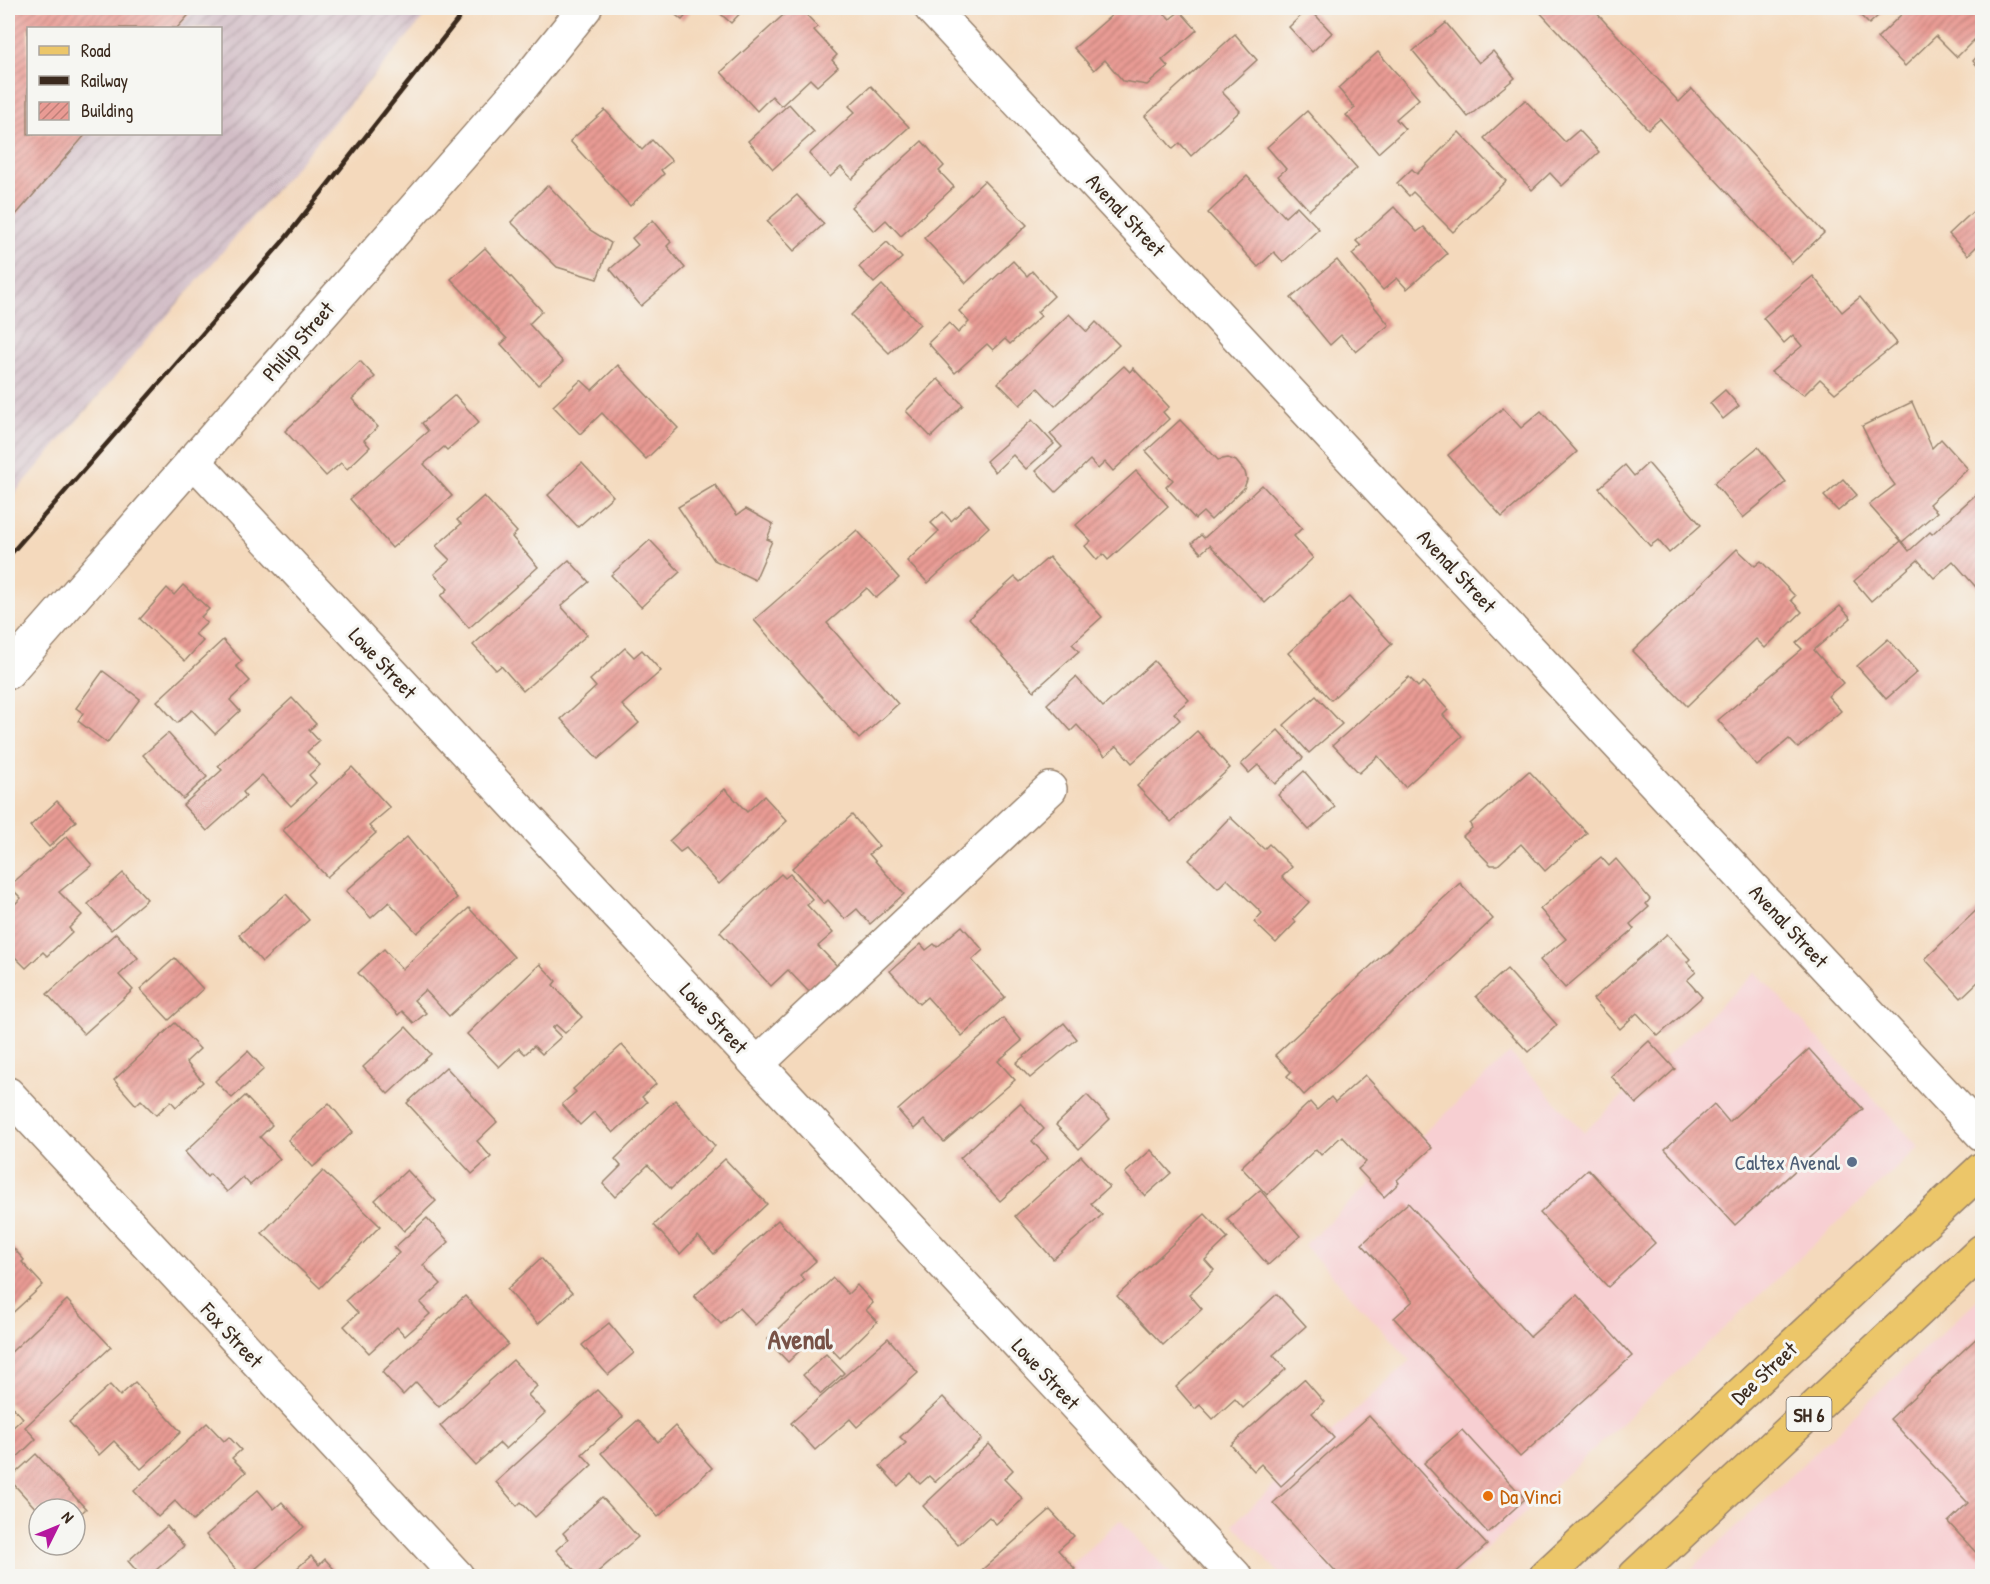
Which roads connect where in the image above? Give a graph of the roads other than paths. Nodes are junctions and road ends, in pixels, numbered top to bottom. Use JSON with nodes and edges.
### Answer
{"nodes":[{"id":1,"x":585,"y":8,"type":"edge"},
{"id":2,"x":931,"y":8,"type":"edge"},
{"id":3,"x":193,"y":460,"type":"junction"},
{"id":4,"x":8,"y":672,"type":"edge"},
{"id":5,"x":1050,"y":789,"type":"dead end"},
{"id":6,"x":757,"y":1064,"type":"junction"},
{"id":7,"x":8,"y":1094,"type":"edge"},
{"id":8,"x":1983,"y":1134,"type":"edge"},
{"id":9,"x":1983,"y":1169,"type":"edge"},
{"id":10,"x":1983,"y":1251,"type":"edge"},
{"id":11,"x":457,"y":1576,"type":"edge"},
{"id":12,"x":1235,"y":1576,"type":"edge"},
{"id":13,"x":1546,"y":1576,"type":"edge"},
{"id":14,"x":1635,"y":1576,"type":"edge"}],
"edges":[{"from":1,"to":3,"type":"street","name":"Philip Street"},
{"from":2,"to":8,"type":"street","name":"Avenal Street"},
{"from":3,"to":4,"type":"street","name":"Philip Street"},
{"from":3,"to":6,"type":"street","name":"Lowe Street"},
{"from":5,"to":6,"type":"street"},
{"from":6,"to":12,"type":"street","name":"Lowe Street"},
{"from":7,"to":11,"type":"street","name":"Fox Street"},
{"from":9,"to":13,"type":"main road","name":"Dee Street"},
{"from":10,"to":14,"type":"main road","number":"SH 6"}]}
